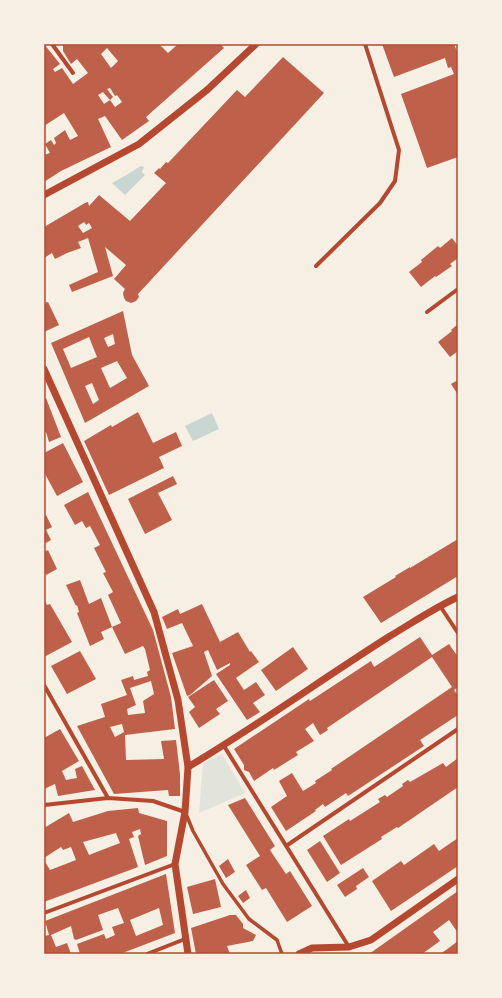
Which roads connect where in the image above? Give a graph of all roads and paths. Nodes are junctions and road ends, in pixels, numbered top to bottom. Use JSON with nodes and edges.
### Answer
{"nodes":[{"id":1,"x":52,"y":44,"type":"edge"},
{"id":2,"x":256,"y":44,"type":"edge"},
{"id":3,"x":365,"y":44,"type":"edge"},
{"id":4,"x":73,"y":73,"type":"dead end"},
{"id":5,"x":44,"y":195,"type":"edge"},
{"id":6,"x":316,"y":266,"type":"dead end"},
{"id":7,"x":458,"y":289,"type":"edge"},
{"id":8,"x":427,"y":312,"type":"dead end"},
{"id":9,"x":44,"y":370,"type":"edge"},
{"id":10,"x":458,"y":597,"type":"edge"},
{"id":11,"x":440,"y":606,"type":"junction"},
{"id":12,"x":458,"y":633,"type":"edge"},
{"id":13,"x":44,"y":685,"type":"edge"},
{"id":14,"x":458,"y":729,"type":"edge"},
{"id":15,"x":224,"y":746,"type":"junction"},
{"id":16,"x":188,"y":767,"type":"junction"},
{"id":17,"x":108,"y":798,"type":"junction"},
{"id":18,"x":44,"y":805,"type":"edge"},
{"id":19,"x":185,"y":812,"type":"junction"},
{"id":20,"x":286,"y":846,"type":"junction"},
{"id":21,"x":175,"y":864,"type":"junction"},
{"id":22,"x":458,"y":879,"type":"edge"},
{"id":23,"x":44,"y":913,"type":"edge"},
{"id":24,"x":185,"y":939,"type":"junction"},
{"id":25,"x":349,"y":947,"type":"junction"},
{"id":26,"x":147,"y":954,"type":"edge"},
{"id":27,"x":188,"y":954,"type":"edge"},
{"id":28,"x":282,"y":954,"type":"edge"},
{"id":29,"x":298,"y":954,"type":"edge"}],
"edges":[{"from":1,"to":4,"type":"street"},
{"from":2,"to":5,"type":"street"},
{"from":3,"to":6,"type":"street"},
{"from":7,"to":8,"type":"street"},
{"from":9,"to":16,"type":"street"},
{"from":10,"to":11,"type":"street"},
{"from":11,"to":12,"type":"street"},
{"from":11,"to":15,"type":"street"},
{"from":13,"to":17,"type":"street"},
{"from":14,"to":20,"type":"street"},
{"from":15,"to":16,"type":"street"},
{"from":15,"to":20,"type":"street"},
{"from":16,"to":19,"type":"street"},
{"from":17,"to":18,"type":"street"},
{"from":17,"to":19,"type":"street"},
{"from":19,"to":21,"type":"street"},
{"from":19,"to":28,"type":"street"},
{"from":20,"to":25,"type":"street"},
{"from":21,"to":23,"type":"street"},
{"from":21,"to":24,"type":"street"},
{"from":22,"to":25,"type":"street"},
{"from":24,"to":26,"type":"street"},
{"from":24,"to":27,"type":"street"},
{"from":25,"to":29,"type":"street"}]}
